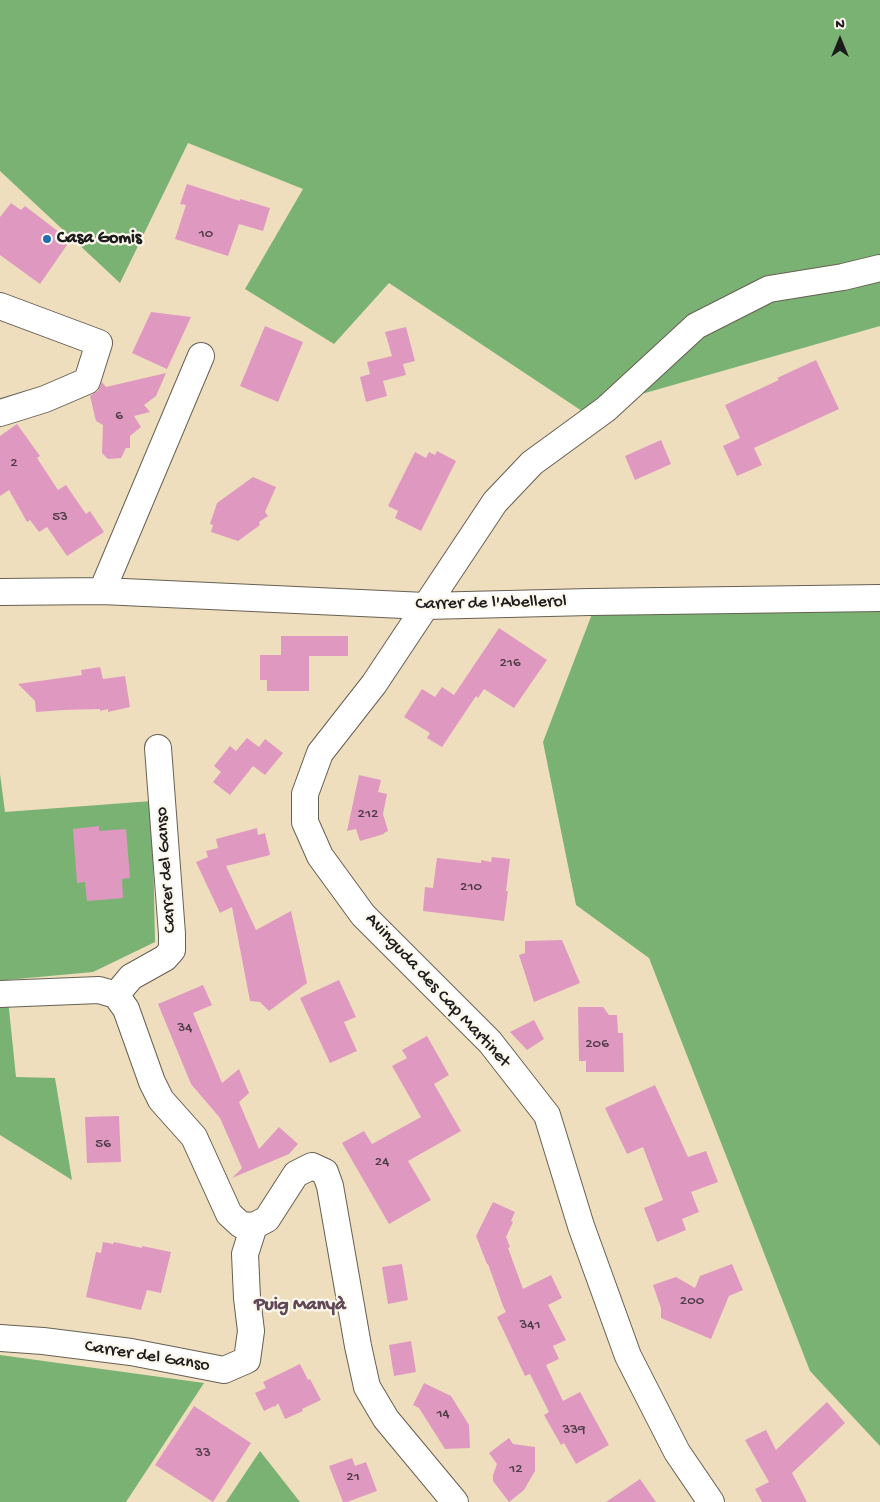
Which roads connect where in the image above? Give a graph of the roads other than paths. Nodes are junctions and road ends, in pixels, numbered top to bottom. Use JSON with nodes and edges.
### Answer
{"nodes":[{"id":1,"x":880,"y":268,"type":"edge"},
{"id":2,"x":0,"y":306,"type":"edge"},
{"id":3,"x":201,"y":356,"type":"dead end"},
{"id":4,"x":0,"y":413,"type":"edge"},
{"id":5,"x":102,"y":591,"type":"junction"},
{"id":6,"x":0,"y":592,"type":"edge"},
{"id":7,"x":880,"y":598,"type":"edge"},
{"id":8,"x":425,"y":606,"type":"junction"},
{"id":9,"x":158,"y":748,"type":"dead end"},
{"id":10,"x":0,"y":994,"type":"edge"},
{"id":11,"x":116,"y":995,"type":"junction"},
{"id":12,"x":254,"y":1226,"type":"junction"},
{"id":13,"x":0,"y":1338,"type":"edge"},
{"id":14,"x":455,"y":1502,"type":"edge"},
{"id":15,"x":710,"y":1502,"type":"edge"}],
"edges":[{"from":1,"to":8,"type":"street","name":"Avinguda des Cap Martinet"},
{"from":2,"to":4,"type":"street"},
{"from":3,"to":5,"type":"street"},
{"from":5,"to":6,"type":"street","name":"Carrer de l'Abellerol"},
{"from":5,"to":8,"type":"street","name":"Carrer de l'Abellerol"},
{"from":7,"to":8,"type":"street","name":"Carrer de l'Abellerol"},
{"from":8,"to":15,"type":"street","name":"Avinguda des Cap Martinet"},
{"from":9,"to":11,"type":"street","name":"Carrer del Ganso"},
{"from":10,"to":11,"type":"street"},
{"from":11,"to":12,"type":"street"},
{"from":12,"to":13,"type":"street","name":"Carrer del Ganso"},
{"from":12,"to":14,"type":"street"}]}
